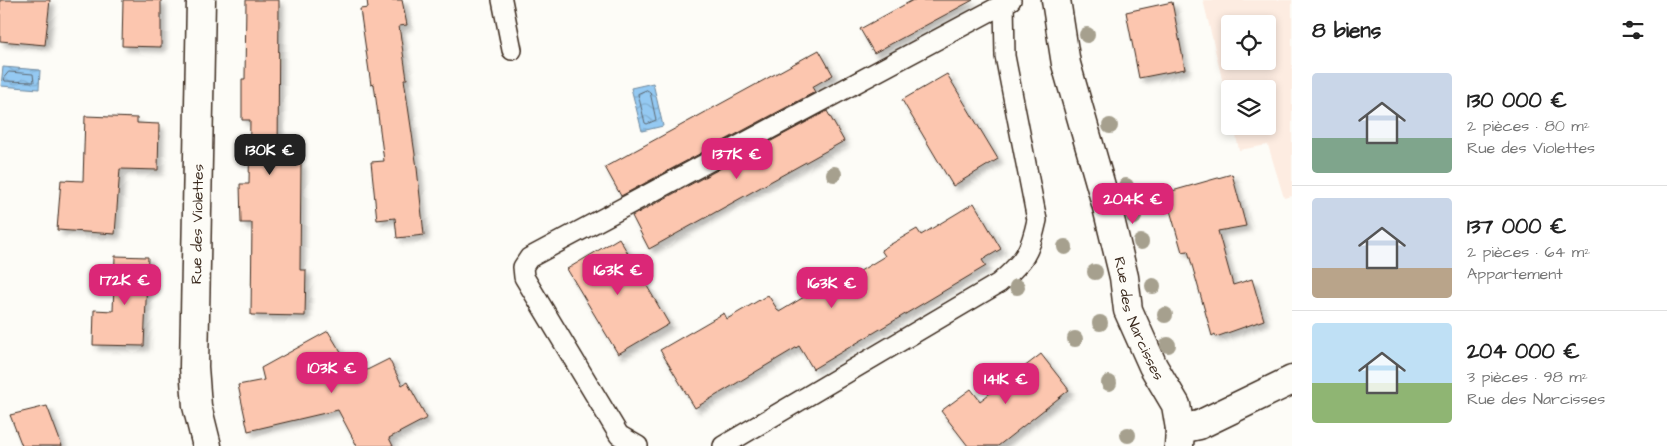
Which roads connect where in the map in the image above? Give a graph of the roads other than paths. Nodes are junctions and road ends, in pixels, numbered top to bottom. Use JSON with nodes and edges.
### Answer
{"nodes":[{"id":1,"x":201,"y":0,"type":"edge"},
{"id":2,"x":502,"y":0,"type":"edge"},
{"id":3,"x":1056,"y":0,"type":"edge"},
{"id":4,"x":1007,"y":1,"type":"edge"},
{"id":5,"x":512,"y":50,"type":"dead end"},
{"id":6,"x":1292,"y":380,"type":"edge"},
{"id":7,"x":1180,"y":437,"type":"edge"},
{"id":8,"x":622,"y":440,"type":"edge"},
{"id":9,"x":207,"y":446,"type":"edge"},
{"id":10,"x":638,"y":446,"type":"edge"},
{"id":11,"x":723,"y":446,"type":"edge"}],
"edges":[{"from":1,"to":9,"type":"street","name":"Rue des Violettes"},
{"from":2,"to":5,"type":"lane"},
{"from":3,"to":7,"type":"street","name":"Rue des Narcisses"},
{"from":4,"to":8,"type":"lane"},
{"from":4,"to":11,"type":"lane"},
{"from":6,"to":7,"type":"street","name":"Rue des Narcisses"},
{"from":8,"to":10,"type":"lane"}]}
